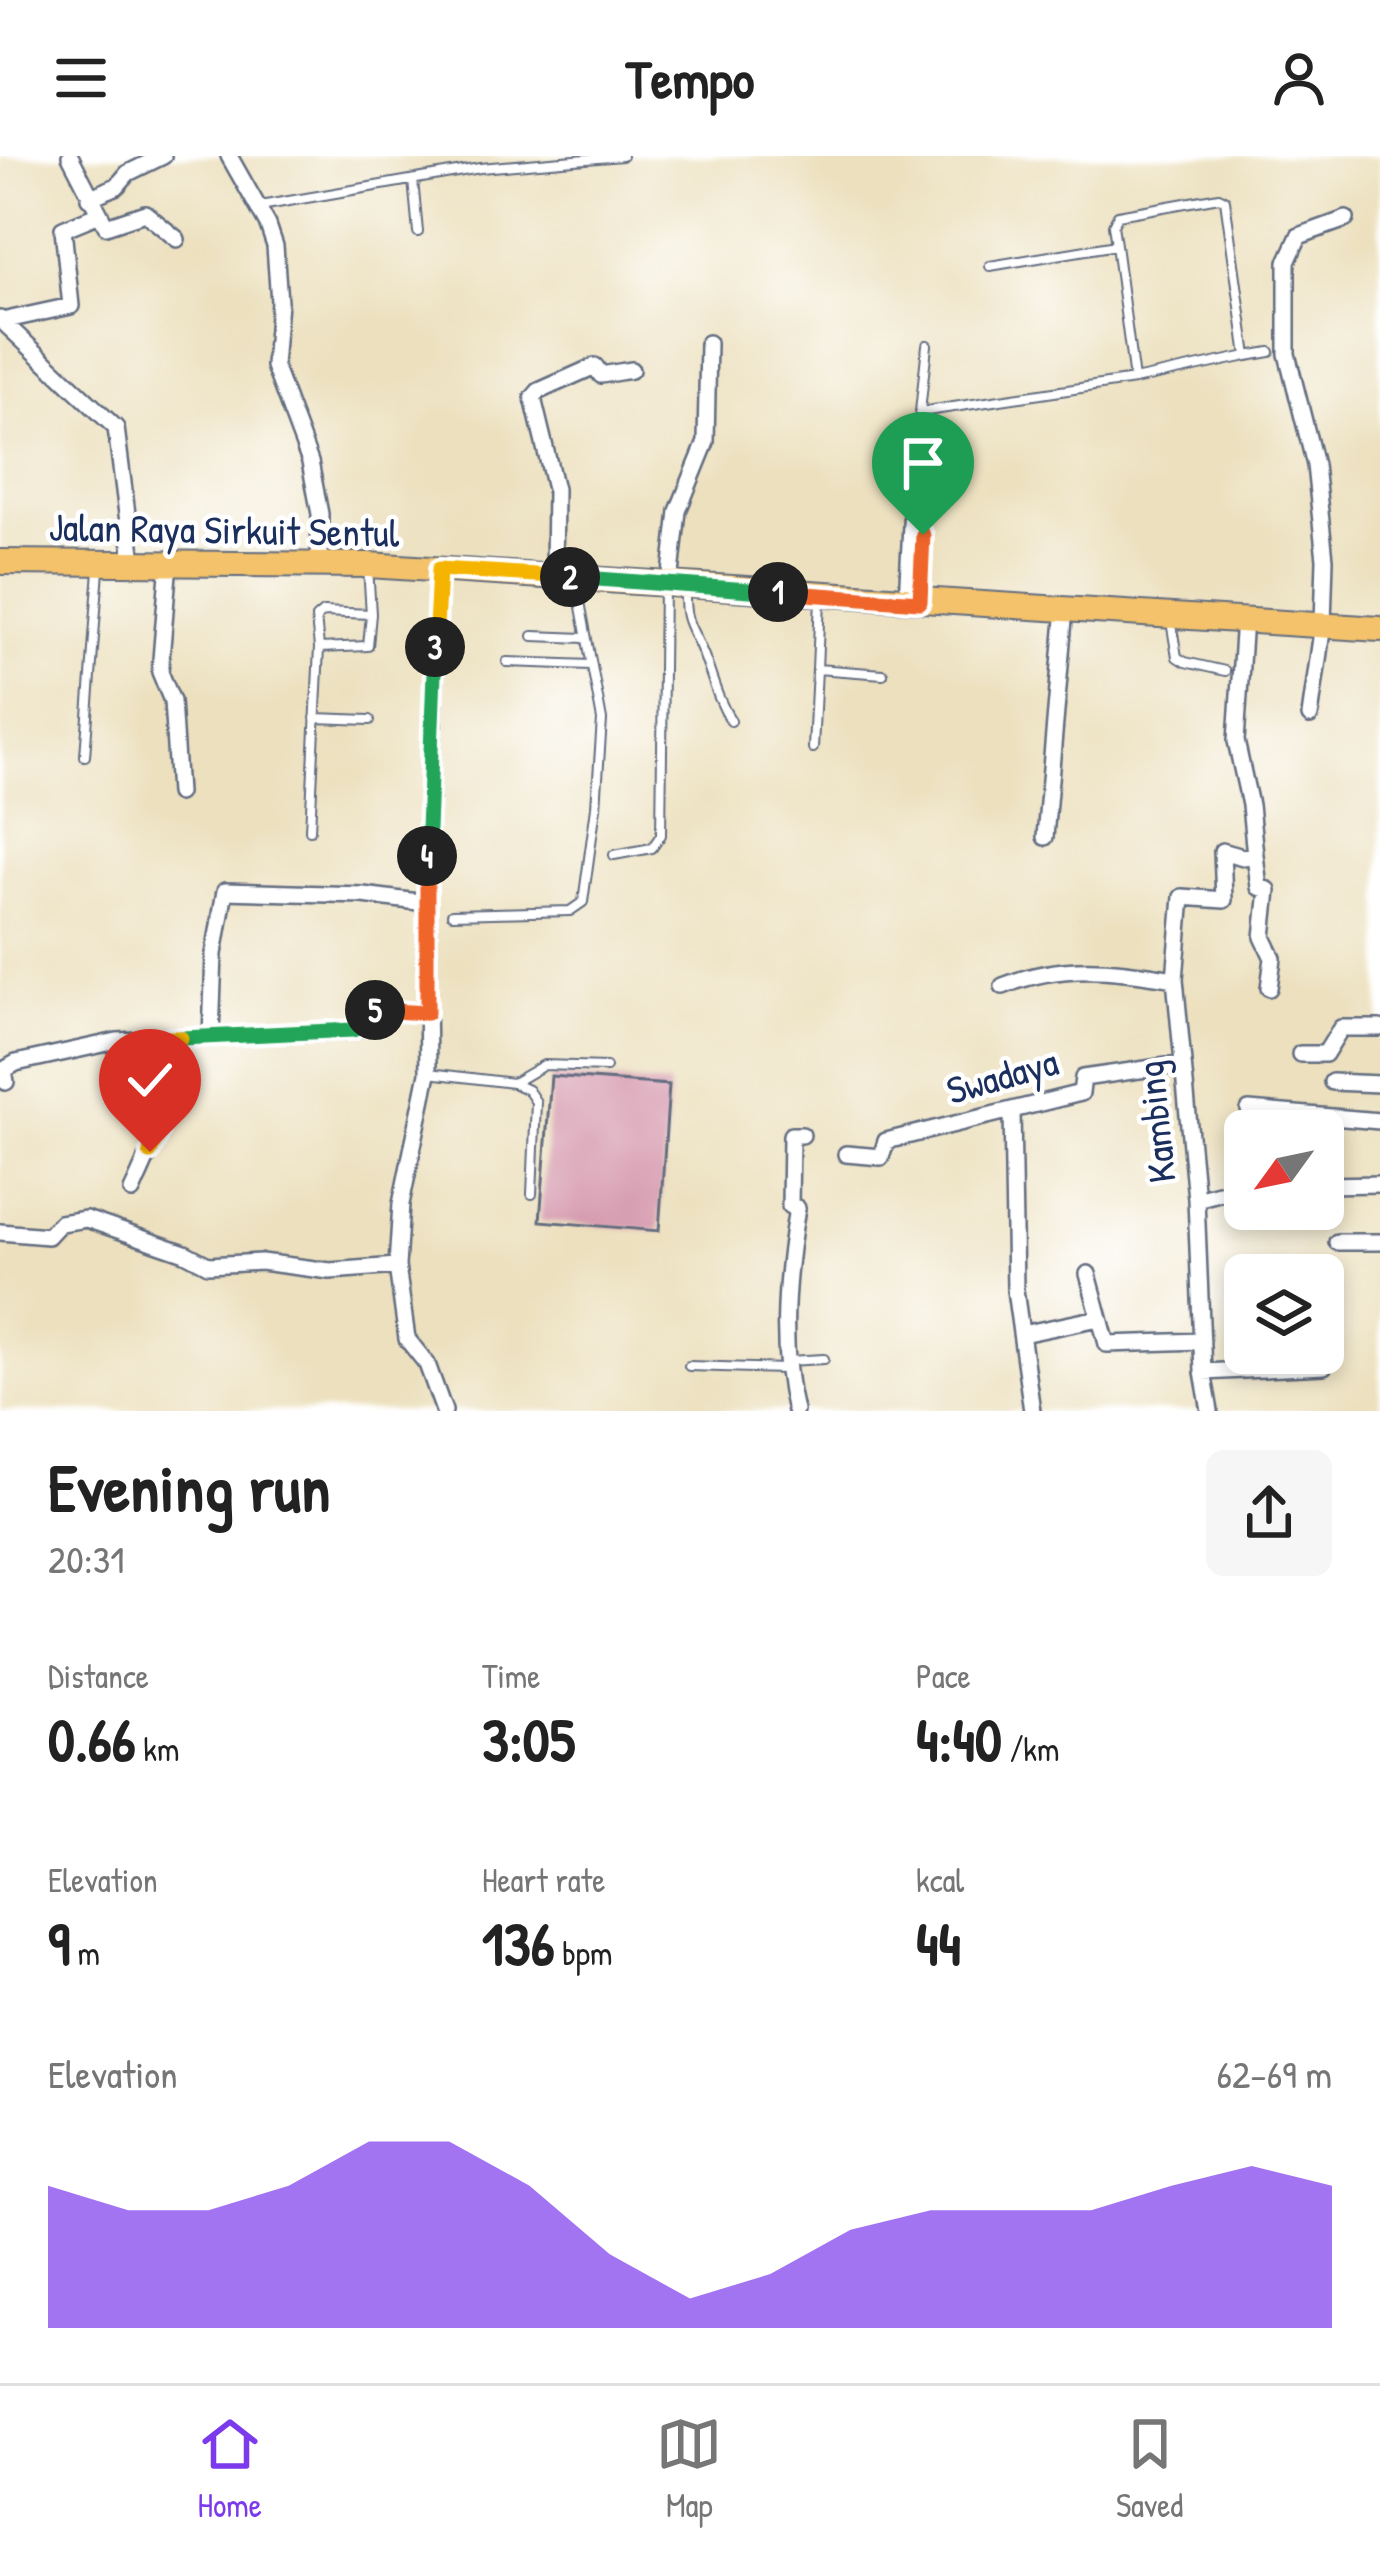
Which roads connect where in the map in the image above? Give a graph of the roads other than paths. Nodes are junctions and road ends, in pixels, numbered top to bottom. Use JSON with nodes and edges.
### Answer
{"nodes":[{"id":1,"x":70,"y":156,"type":"edge"},
{"id":2,"x":163,"y":156,"type":"edge"},
{"id":3,"x":229,"y":156,"type":"edge"},
{"id":4,"x":622,"y":156,"type":"edge"},
{"id":5,"x":413,"y":180,"type":"junction"},
{"id":6,"x":89,"y":198,"type":"junction"},
{"id":7,"x":258,"y":206,"type":"junction"},
{"id":8,"x":97,"y":215,"type":"junction"},
{"id":9,"x":1346,"y":219,"type":"dead end"},
{"id":10,"x":418,"y":232,"type":"dead end"},
{"id":11,"x":178,"y":239,"type":"dead end"},
{"id":12,"x":1116,"y":245,"type":"junction"},
{"id":13,"x":990,"y":266,"type":"dead end"},
{"id":14,"x":1,"y":320,"type":"edge"},
{"id":15,"x":20,"y":340,"type":"junction"},
{"id":16,"x":0,"y":343,"type":"edge"},
{"id":17,"x":708,"y":343,"type":"dead end"},
{"id":18,"x":927,"y":346,"type":"dead end"},
{"id":19,"x":1270,"y":352,"type":"dead end"},
{"id":20,"x":1247,"y":356,"type":"junction"},
{"id":21,"x":632,"y":370,"type":"dead end"},
{"id":22,"x":1134,"y":380,"type":"junction"},
{"id":23,"x":920,"y":412,"type":"junction"},
{"id":24,"x":906,"y":428,"type":"dead end"},
{"id":25,"x":134,"y":561,"type":"junction"},
{"id":26,"x":169,"y":561,"type":"junction"},
{"id":27,"x":0,"y":562,"type":"edge"},
{"id":28,"x":99,"y":562,"type":"junction"},
{"id":29,"x":320,"y":564,"type":"junction"},
{"id":30,"x":368,"y":565,"type":"junction"},
{"id":31,"x":439,"y":569,"type":"junction"},
{"id":32,"x":565,"y":577,"type":"junction"},
{"id":33,"x":673,"y":584,"type":"junction"},
{"id":34,"x":820,"y":596,"type":"junction"},
{"id":35,"x":914,"y":602,"type":"junction"},
{"id":36,"x":1065,"y":608,"type":"junction"},
{"id":37,"x":371,"y":614,"type":"junction"},
{"id":38,"x":1171,"y":614,"type":"junction"},
{"id":39,"x":1244,"y":619,"type":"junction"},
{"id":40,"x":1323,"y":624,"type":"junction"},
{"id":41,"x":1380,"y":629,"type":"edge"},
{"id":42,"x":533,"y":636,"type":"dead end"},
{"id":43,"x":585,"y":638,"type":"junction"},
{"id":44,"x":319,"y":648,"type":"junction"},
{"id":45,"x":507,"y":662,"type":"dead end"},
{"id":46,"x":591,"y":665,"type":"junction"},
{"id":47,"x":818,"y":669,"type":"junction"},
{"id":48,"x":1226,"y":671,"type":"dead end"},
{"id":49,"x":883,"y":674,"type":"dead end"},
{"id":50,"x":1310,"y":716,"type":"dead end"},
{"id":51,"x":315,"y":718,"type":"junction"},
{"id":52,"x":370,"y":720,"type":"dead end"},
{"id":53,"x":731,"y":721,"type":"dead end"},
{"id":54,"x":813,"y":748,"type":"dead end"},
{"id":55,"x":85,"y":756,"type":"dead end"},
{"id":56,"x":178,"y":793,"type":"dead end"},
{"id":57,"x":310,"y":830,"type":"dead end"},
{"id":58,"x":1045,"y":837,"type":"dead end"},
{"id":59,"x":614,"y":855,"type":"dead end"},
{"id":60,"x":1255,"y":855,"type":"junction"},
{"id":61,"x":426,"y":903,"type":"junction"},
{"id":62,"x":452,"y":914,"type":"dead end"},
{"id":63,"x":1175,"y":979,"type":"junction"},
{"id":64,"x":1003,"y":986,"type":"dead end"},
{"id":65,"x":1270,"y":988,"type":"dead end"},
{"id":66,"x":427,"y":1013,"type":"junction"},
{"id":67,"x":1380,"y":1028,"type":"edge"},
{"id":68,"x":211,"y":1037,"type":"junction"},
{"id":69,"x":169,"y":1038,"type":"junction"},
{"id":70,"x":1300,"y":1054,"type":"dead end"},
{"id":71,"x":1181,"y":1064,"type":"junction"},
{"id":72,"x":606,"y":1066,"type":"dead end"},
{"id":73,"x":428,"y":1073,"type":"junction"},
{"id":74,"x":6,"y":1082,"type":"dead end"},
{"id":75,"x":1332,"y":1082,"type":"dead end"},
{"id":76,"x":513,"y":1083,"type":"junction"},
{"id":77,"x":1380,"y":1084,"type":"edge"},
{"id":78,"x":1012,"y":1110,"type":"junction"},
{"id":79,"x":1344,"y":1118,"type":"edge"},
{"id":80,"x":1380,"y":1121,"type":"edge"},
{"id":81,"x":802,"y":1135,"type":"dead end"},
{"id":82,"x":846,"y":1154,"type":"dead end"},
{"id":83,"x":1380,"y":1184,"type":"edge"},
{"id":84,"x":1344,"y":1185,"type":"edge"},
{"id":85,"x":133,"y":1191,"type":"dead end"},
{"id":86,"x":1224,"y":1192,"type":"edge"},
{"id":87,"x":532,"y":1194,"type":"dead end"},
{"id":88,"x":1196,"y":1199,"type":"junction"},
{"id":89,"x":0,"y":1232,"type":"edge"},
{"id":90,"x":1337,"y":1242,"type":"dead end"},
{"id":91,"x":1380,"y":1242,"type":"edge"},
{"id":92,"x":398,"y":1266,"type":"junction"},
{"id":93,"x":1088,"y":1274,"type":"dead end"},
{"id":94,"x":1099,"y":1318,"type":"junction"},
{"id":95,"x":1022,"y":1334,"type":"junction"},
{"id":96,"x":1202,"y":1341,"type":"junction"},
{"id":97,"x":824,"y":1359,"type":"dead end"},
{"id":98,"x":786,"y":1365,"type":"junction"},
{"id":99,"x":689,"y":1366,"type":"dead end"},
{"id":100,"x":1224,"y":1371,"type":"edge"},
{"id":101,"x":1203,"y":1372,"type":"junction"},
{"id":102,"x":444,"y":1411,"type":"edge"},
{"id":103,"x":795,"y":1411,"type":"edge"},
{"id":104,"x":1032,"y":1411,"type":"edge"},
{"id":105,"x":1210,"y":1411,"type":"edge"}],
"edges":[{"from":1,"to":6,"type":"street"},
{"from":2,"to":6,"type":"street"},
{"from":3,"to":7,"type":"street"},
{"from":4,"to":5,"type":"lane"},
{"from":5,"to":7,"type":"lane"},
{"from":5,"to":10,"type":"lane"},
{"from":6,"to":8,"type":"street"},
{"from":7,"to":29,"type":"street"},
{"from":8,"to":11,"type":"street"},
{"from":8,"to":14,"type":"street"},
{"from":9,"to":40,"type":"street"},
{"from":12,"to":13,"type":"lane"},
{"from":12,"to":20,"type":"lane"},
{"from":12,"to":22,"type":"lane"},
{"from":14,"to":15,"type":"street"},
{"from":15,"to":16,"type":"street"},
{"from":15,"to":25,"type":"street"},
{"from":17,"to":33,"type":"street"},
{"from":18,"to":23,"type":"lane"},
{"from":19,"to":20,"type":"lane"},
{"from":20,"to":22,"type":"lane"},
{"from":21,"to":32,"type":"street"},
{"from":22,"to":23,"type":"lane"},
{"from":23,"to":35,"type":"lane"},
{"from":24,"to":35,"type":"street"},
{"from":25,"to":26,"type":"main road","name":"Jalan Raya Sirkuit Sentul"},
{"from":25,"to":28,"type":"main road","name":"Jalan Raya Sirkuit Sentul"},
{"from":26,"to":29,"type":"main road","name":"Jalan Raya Sirkuit Sentul"},
{"from":26,"to":56,"type":"street"},
{"from":27,"to":28,"type":"main road","name":"Jalan Raya Sirkuit Sentul"},
{"from":28,"to":55,"type":"lane"},
{"from":29,"to":30,"type":"main road","name":"Jalan Raya Sirkuit Sentul"},
{"from":30,"to":31,"type":"main road","name":"Jalan Raya Sirkuit Sentul"},
{"from":30,"to":37,"type":"lane"},
{"from":31,"to":32,"type":"main road","name":"Jalan Raya Sirkuit Sentul"},
{"from":31,"to":61,"type":"street"},
{"from":32,"to":33,"type":"main road","name":"Jalan Raya Sirkuit Sentul"},
{"from":32,"to":43,"type":"lane"},
{"from":33,"to":34,"type":"main road","name":"Jalan Raya Sirkuit Sentul"},
{"from":33,"to":53,"type":"lane"},
{"from":33,"to":59,"type":"lane"},
{"from":34,"to":35,"type":"main road","name":"Jalan Raya Sirkuit Sentul"},
{"from":34,"to":47,"type":"lane"},
{"from":35,"to":36,"type":"main road","name":"Jalan Raya Sirkuit Sentul"},
{"from":36,"to":38,"type":"main road","name":"Jalan Raya Sirkuit Sentul"},
{"from":36,"to":58,"type":"street"},
{"from":37,"to":44,"type":"lane"},
{"from":37,"to":44,"type":"lane"},
{"from":38,"to":39,"type":"main road","name":"Jalan Raya Sirkuit Sentul"},
{"from":38,"to":48,"type":"lane"},
{"from":39,"to":40,"type":"main road","name":"Jalan Raya Sirkuit Sentul"},
{"from":39,"to":60,"type":"street"},
{"from":40,"to":41,"type":"main road","name":"Jalan Raya Sirkuit Sentul"},
{"from":40,"to":50,"type":"street"},
{"from":42,"to":43,"type":"lane"},
{"from":43,"to":46,"type":"lane"},
{"from":44,"to":51,"type":"lane"},
{"from":45,"to":46,"type":"lane"},
{"from":46,"to":62,"type":"lane"},
{"from":47,"to":49,"type":"lane"},
{"from":47,"to":54,"type":"lane"},
{"from":51,"to":52,"type":"lane"},
{"from":51,"to":57,"type":"lane"},
{"from":60,"to":63,"type":"street","name":"Kambing"},
{"from":60,"to":65,"type":"street"},
{"from":61,"to":66,"type":"street"},
{"from":61,"to":68,"type":"street"},
{"from":63,"to":64,"type":"street"},
{"from":63,"to":71,"type":"street","name":"Kambing"},
{"from":66,"to":68,"type":"street"},
{"from":66,"to":73,"type":"street"},
{"from":67,"to":70,"type":"street"},
{"from":68,"to":69,"type":"street"},
{"from":69,"to":74,"type":"street"},
{"from":69,"to":85,"type":"street"},
{"from":71,"to":78,"type":"street","name":"Swadaya"},
{"from":71,"to":88,"type":"street","name":"Kambing"},
{"from":72,"to":76,"type":"lane"},
{"from":73,"to":76,"type":"lane"},
{"from":73,"to":92,"type":"street"},
{"from":75,"to":77,"type":"street"},
{"from":76,"to":87,"type":"lane"},
{"from":78,"to":82,"type":"street","name":"Swadaya"},
{"from":78,"to":95,"type":"street"},
{"from":79,"to":80,"type":"street"},
{"from":81,"to":98,"type":"street"},
{"from":83,"to":84,"type":"street"},
{"from":86,"to":88,"type":"street"},
{"from":88,"to":96,"type":"street","name":"Kambing"},
{"from":89,"to":92,"type":"street"},
{"from":90,"to":91,"type":"street"},
{"from":92,"to":102,"type":"street"},
{"from":93,"to":94,"type":"street"},
{"from":94,"to":95,"type":"street"},
{"from":94,"to":96,"type":"street"},
{"from":95,"to":104,"type":"street"},
{"from":96,"to":101,"type":"street","name":"Kambing"},
{"from":97,"to":98,"type":"lane"},
{"from":98,"to":99,"type":"lane"},
{"from":98,"to":103,"type":"street"},
{"from":100,"to":101,"type":"street"},
{"from":101,"to":105,"type":"street","name":"Kambing"}]}
